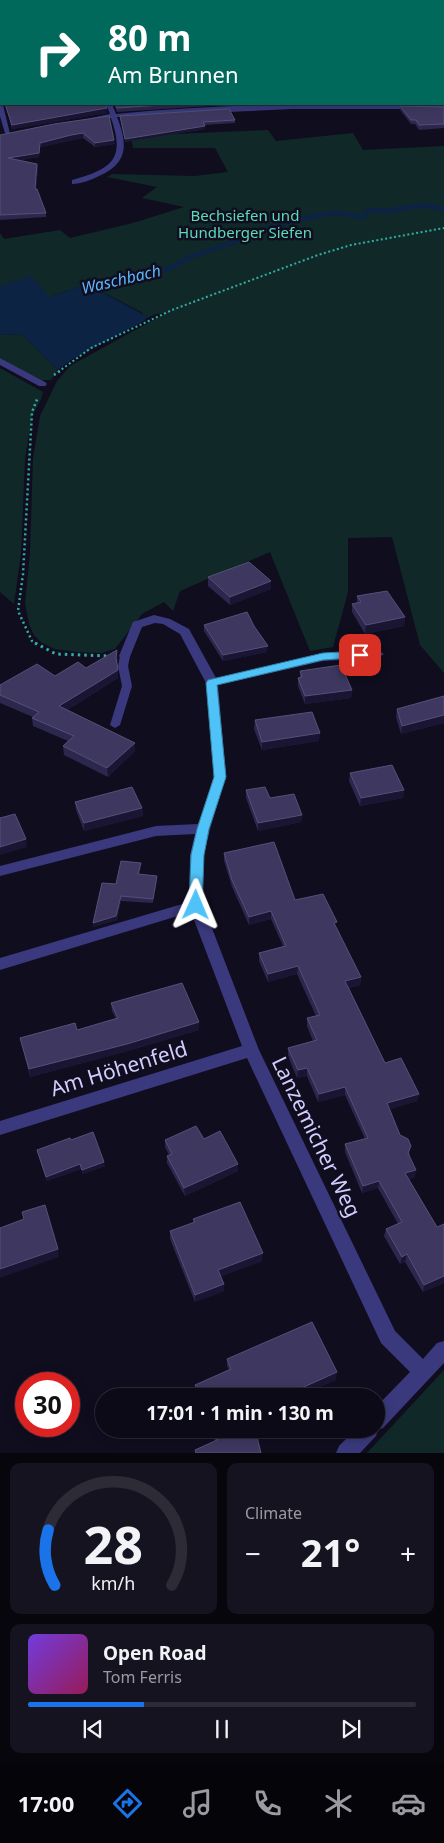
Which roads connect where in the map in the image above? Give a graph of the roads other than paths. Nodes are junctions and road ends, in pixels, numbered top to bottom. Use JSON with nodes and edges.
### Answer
{"nodes":[{"id":1,"x":0,"y":105,"type":"edge"},
{"id":2,"x":109,"y":105,"type":"edge"},
{"id":3,"x":444,"y":107,"type":"edge"},
{"id":4,"x":114,"y":115,"type":"junction"},
{"id":5,"x":75,"y":122,"type":"edge"},
{"id":6,"x":18,"y":132,"type":"edge"},
{"id":7,"x":8,"y":134,"type":"junction"},
{"id":8,"x":0,"y":135,"type":"edge"},
{"id":9,"x":75,"y":182,"type":"dead end"},
{"id":10,"x":0,"y":361,"type":"edge"},
{"id":11,"x":42,"y":384,"type":"road end"},
{"id":12,"x":378,"y":654,"type":"dead end"},
{"id":13,"x":124,"y":656,"type":"joint"},
{"id":14,"x":212,"y":683,"type":"junction"},
{"id":15,"x":114,"y":725,"type":"dead end"},
{"id":16,"x":203,"y":829,"type":"junction"},
{"id":17,"x":0,"y":871,"type":"edge"},
{"id":18,"x":196,"y":905,"type":"junction"},
{"id":19,"x":0,"y":964,"type":"edge"},
{"id":20,"x":251,"y":1050,"type":"junction"},
{"id":21,"x":0,"y":1128,"type":"edge"},
{"id":22,"x":444,"y":1350,"type":"edge"},
{"id":23,"x":423,"y":1372,"type":"junction"},
{"id":24,"x":385,"y":1412,"type":"edge"},
{"id":25,"x":360,"y":1438,"type":"edge"},
{"id":26,"x":346,"y":1453,"type":"edge"}],
"edges":[{"from":1,"to":7,"type":"street"},
{"from":2,"to":4,"type":"street"},
{"from":3,"to":4,"type":"street"},
{"from":4,"to":5,"type":"street"},
{"from":4,"to":9,"type":"street"},
{"from":6,"to":7,"type":"street"},
{"from":7,"to":8,"type":"street"},
{"from":10,"to":11,"type":"street"},
{"from":12,"to":14,"type":"street"},
{"from":13,"to":14,"type":"street","name":"Lanzemicher Weg"},
{"from":13,"to":15,"type":"lane"},
{"from":14,"to":16,"type":"street","name":"Lanzemicher Weg"},
{"from":16,"to":17,"type":"street"},
{"from":16,"to":18,"type":"street","name":"Lanzemicher Weg"},
{"from":18,"to":19,"type":"street"},
{"from":18,"to":20,"type":"street","name":"Lanzemicher Weg"},
{"from":20,"to":21,"type":"street","name":"Am Höhenfeld"},
{"from":20,"to":23,"type":"street","name":"Lanzemicher Weg"},
{"from":22,"to":23,"type":"street"},
{"from":23,"to":24,"type":"street"},
{"from":25,"to":26,"type":"street"}]}
